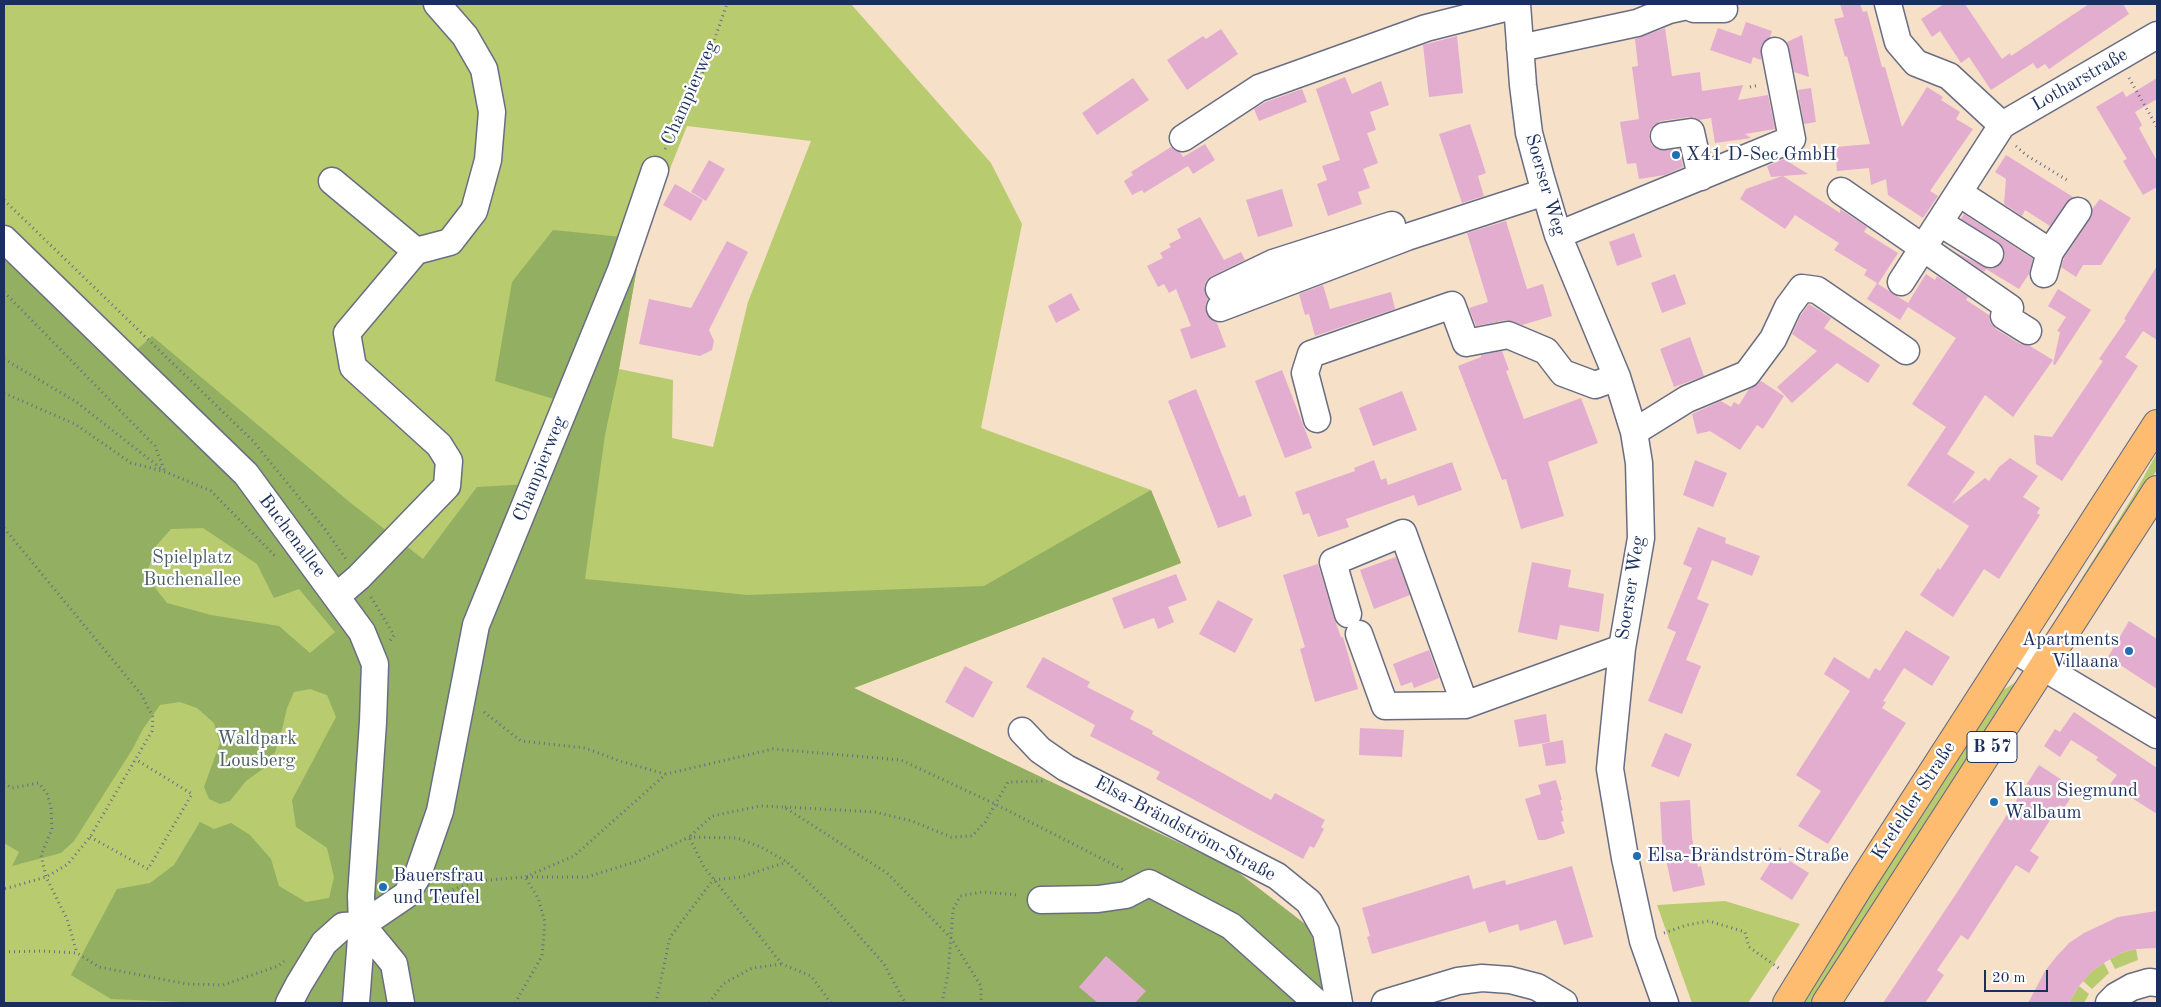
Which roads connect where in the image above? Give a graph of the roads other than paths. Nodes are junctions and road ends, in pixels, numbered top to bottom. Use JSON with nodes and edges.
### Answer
{"nodes":[{"id":1,"x":437,"y":4,"type":"edge"},
{"id":2,"x":1888,"y":4,"type":"edge"},
{"id":3,"x":1517,"y":5,"type":"edge"},
{"id":4,"x":1724,"y":9,"type":"dead end"},
{"id":5,"x":2157,"y":34,"type":"edge"},
{"id":6,"x":1520,"y":48,"type":"junction"},
{"id":7,"x":1775,"y":51,"type":"dead end"},
{"id":8,"x":2002,"y":125,"type":"junction"},
{"id":9,"x":1664,"y":136,"type":"dead end"},
{"id":10,"x":1183,"y":138,"type":"dead end"},
{"id":11,"x":654,"y":170,"type":"road end"},
{"id":12,"x":1701,"y":177,"type":"junction"},
{"id":13,"x":332,"y":181,"type":"dead end"},
{"id":14,"x":1543,"y":185,"type":"junction"},
{"id":15,"x":1841,"y":191,"type":"dead end"},
{"id":16,"x":1959,"y":193,"type":"junction"},
{"id":17,"x":2078,"y":211,"type":"dead end"},
{"id":18,"x":1940,"y":223,"type":"junction"},
{"id":19,"x":1558,"y":235,"type":"junction"},
{"id":20,"x":4,"y":239,"type":"edge"},
{"id":21,"x":1922,"y":249,"type":"junction"},
{"id":22,"x":416,"y":251,"type":"junction"},
{"id":23,"x":1990,"y":254,"type":"dead end"},
{"id":24,"x":1901,"y":282,"type":"dead end"},
{"id":25,"x":1220,"y":299,"type":"dead end"},
{"id":26,"x":2028,"y":331,"type":"dead end"},
{"id":27,"x":1906,"y":350,"type":"dead end"},
{"id":28,"x":1617,"y":377,"type":"junction"},
{"id":29,"x":1317,"y":419,"type":"dead end"},
{"id":30,"x":2157,"y":424,"type":"edge"},
{"id":31,"x":1634,"y":432,"type":"junction"},
{"id":32,"x":2157,"y":490,"type":"edge"},
{"id":33,"x":337,"y":596,"type":"junction"},
{"id":34,"x":1622,"y":648,"type":"junction"},
{"id":35,"x":2013,"y":649,"type":"junction"},
{"id":36,"x":2043,"y":666,"type":"junction"},
{"id":37,"x":1465,"y":705,"type":"junction"},
{"id":38,"x":1022,"y":732,"type":"dead end"},
{"id":39,"x":2157,"y":734,"type":"edge"},
{"id":40,"x":1041,"y":900,"type":"road end"},
{"id":41,"x":362,"y":925,"type":"junction"},
{"id":42,"x":2157,"y":983,"type":"edge"},
{"id":43,"x":1793,"y":992,"type":"edge"},
{"id":44,"x":289,"y":1003,"type":"edge"},
{"id":45,"x":356,"y":1003,"type":"edge"},
{"id":46,"x":401,"y":1003,"type":"edge"},
{"id":47,"x":1317,"y":1003,"type":"edge"},
{"id":48,"x":1339,"y":1003,"type":"edge"},
{"id":49,"x":1385,"y":1003,"type":"edge"},
{"id":50,"x":1564,"y":1003,"type":"edge"},
{"id":51,"x":1665,"y":1003,"type":"edge"},
{"id":52,"x":1826,"y":1003,"type":"edge"},
{"id":53,"x":2109,"y":1003,"type":"edge"}],
"edges":[{"from":1,"to":22,"type":"street"},
{"from":2,"to":8,"type":"street"},
{"from":3,"to":6,"type":"street","name":"Soerser Weg"},
{"from":3,"to":10,"type":"street"},
{"from":4,"to":6,"type":"street"},
{"from":5,"to":8,"type":"street","name":"Lotharstraße"},
{"from":6,"to":14,"type":"street","name":"Soerser Weg"},
{"from":7,"to":12,"type":"street"},
{"from":8,"to":16,"type":"street","name":"Lotharstraße"},
{"from":9,"to":12,"type":"street"},
{"from":11,"to":41,"type":"street","name":"Champierweg"},
{"from":12,"to":19,"type":"street"},
{"from":13,"to":22,"type":"street"},
{"from":14,"to":19,"type":"street","name":"Soerser Weg"},
{"from":14,"to":25,"type":"street"},
{"from":15,"to":21,"type":"street"},
{"from":16,"to":17,"type":"street"},
{"from":16,"to":18,"type":"street","name":"Lotharstraße"},
{"from":18,"to":21,"type":"street","name":"Lotharstraße"},
{"from":18,"to":23,"type":"street"},
{"from":19,"to":28,"type":"street","name":"Soerser Weg"},
{"from":20,"to":33,"type":"street","name":"Buchenallee"},
{"from":21,"to":24,"type":"street","name":"Lotharstraße"},
{"from":21,"to":26,"type":"street"},
{"from":22,"to":33,"type":"street"},
{"from":27,"to":31,"type":"street"},
{"from":28,"to":29,"type":"street"},
{"from":28,"to":31,"type":"street","name":"Soerser Weg"},
{"from":30,"to":35,"type":"main road","name":"Krefelder Straße","number":"B 57"},
{"from":31,"to":34,"type":"street","name":"Soerser Weg"},
{"from":32,"to":36,"type":"main road","name":"Krefelder Straße","number":"B 57"},
{"from":33,"to":41,"type":"street","name":"Buchenallee"},
{"from":34,"to":37,"type":"street"},
{"from":34,"to":51,"type":"street","name":"Soerser Weg"},
{"from":35,"to":36,"type":"street"},
{"from":35,"to":43,"type":"main road","name":"Krefelder Straße","number":"B 57"},
{"from":36,"to":39,"type":"street"},
{"from":36,"to":52,"type":"main road","name":"Krefelder Straße","number":"B 57"},
{"from":37,"to":37,"type":"street"},
{"from":38,"to":48,"type":"street","name":"Elsa-Brändström-Straße"},
{"from":40,"to":47,"type":"street"},
{"from":41,"to":44,"type":"street"},
{"from":41,"to":45,"type":"street","name":"Buchenallee"},
{"from":41,"to":46,"type":"street"},
{"from":42,"to":53,"type":"street"},
{"from":49,"to":50,"type":"street"}]}
